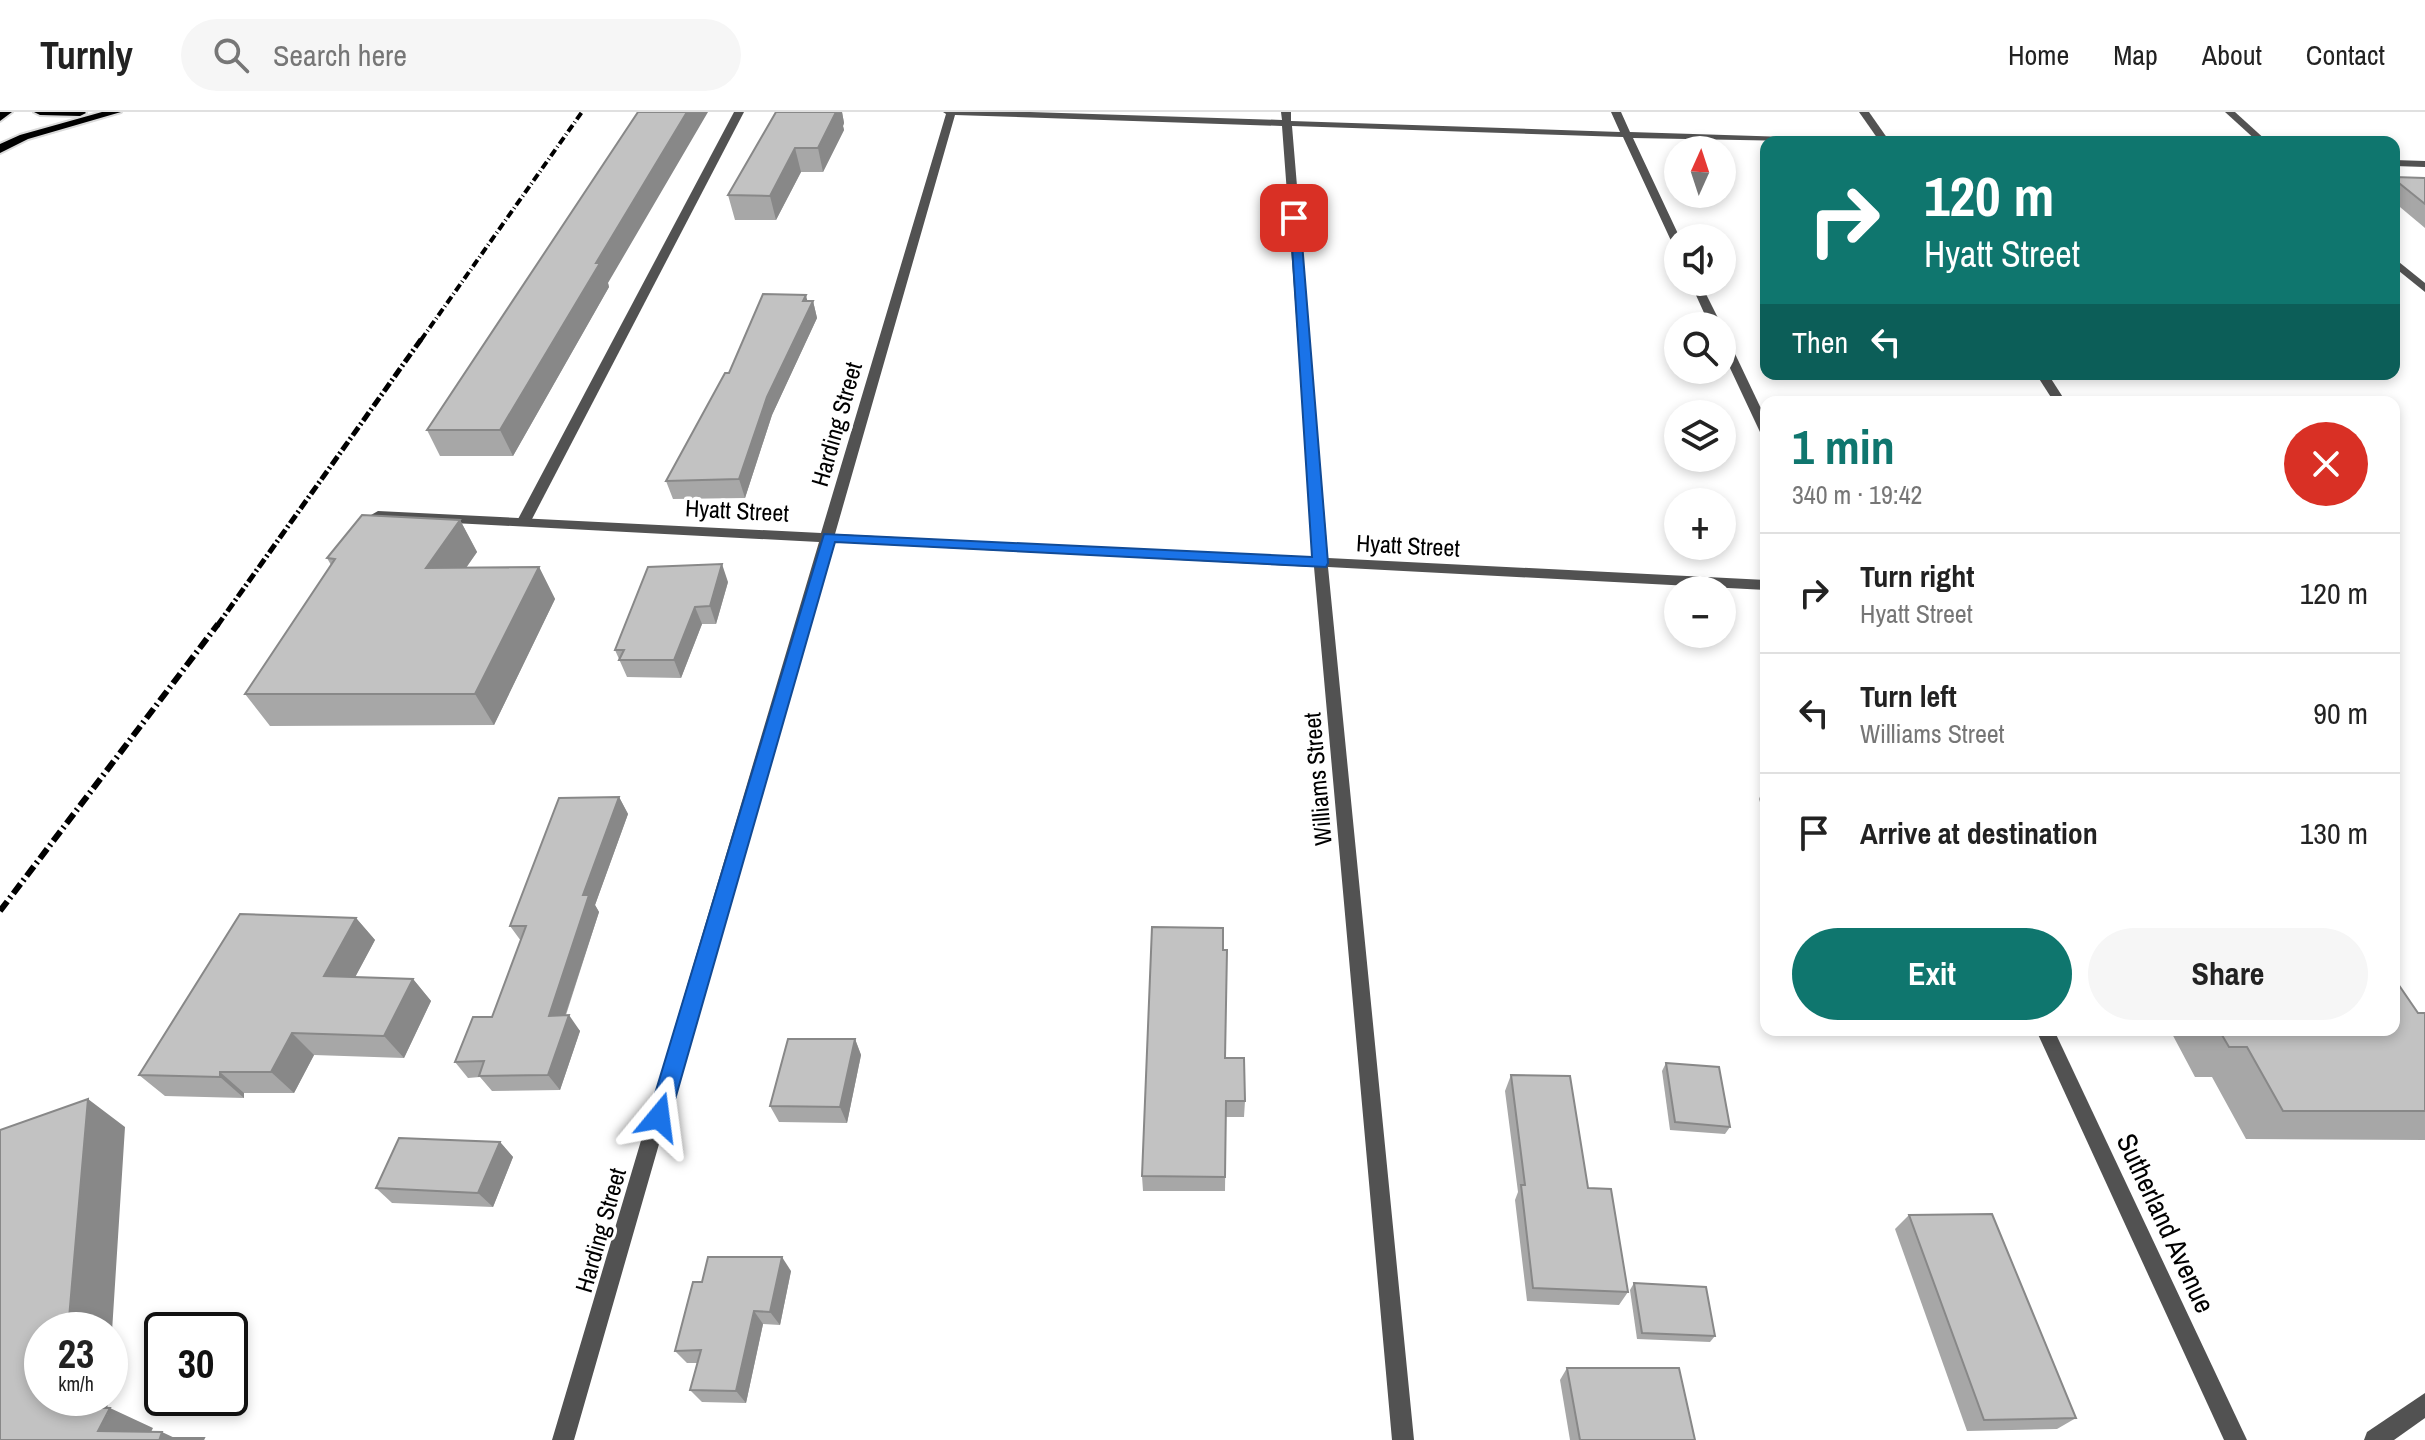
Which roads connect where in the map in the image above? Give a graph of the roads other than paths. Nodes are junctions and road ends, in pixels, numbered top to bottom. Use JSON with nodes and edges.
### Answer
{"nodes":[{"id":1,"x":6,"y":112,"type":"edge"},
{"id":2,"x":40,"y":112,"type":"edge"},
{"id":3,"x":99,"y":112,"type":"edge"},
{"id":4,"x":115,"y":112,"type":"edge"},
{"id":5,"x":739,"y":112,"type":"edge"},
{"id":6,"x":949,"y":112,"type":"edge"},
{"id":7,"x":1616,"y":112,"type":"edge"},
{"id":8,"x":1864,"y":112,"type":"edge"},
{"id":9,"x":2230,"y":112,"type":"edge"},
{"id":10,"x":0,"y":118,"type":"edge"},
{"id":11,"x":1286,"y":118,"type":"edge"},
{"id":12,"x":1626,"y":135,"type":"junction"},
{"id":13,"x":1881,"y":136,"type":"edge"},
{"id":14,"x":2256,"y":136,"type":"edge"},
{"id":15,"x":1760,"y":139,"type":"edge"},
{"id":16,"x":0,"y":149,"type":"edge"},
{"id":17,"x":2400,"y":163,"type":"edge"},
{"id":18,"x":2425,"y":164,"type":"edge"},
{"id":19,"x":1668,"y":224,"type":"edge"},
{"id":20,"x":2400,"y":266,"type":"edge"},
{"id":21,"x":2425,"y":289,"type":"edge"},
{"id":22,"x":1736,"y":369,"type":"edge"},
{"id":23,"x":1760,"y":419,"type":"edge"},
{"id":24,"x":378,"y":515,"type":"edge"},
{"id":25,"x":524,"y":521,"type":"junction"},
{"id":26,"x":829,"y":537,"type":"junction"},
{"id":27,"x":1321,"y":563,"type":"junction"},
{"id":28,"x":1760,"y":585,"type":"edge"},
{"id":29,"x":2048,"y":1036,"type":"edge"},
{"id":30,"x":2425,"y":1404,"type":"edge"},
{"id":31,"x":563,"y":1440,"type":"edge"},
{"id":32,"x":1403,"y":1440,"type":"edge"},
{"id":33,"x":2236,"y":1440,"type":"edge"},
{"id":34,"x":2375,"y":1440,"type":"edge"}],
"edges":[{"from":1,"to":10,"type":"main road"},
{"from":2,"to":3,"type":"main road"},
{"from":4,"to":16,"type":"main road"},
{"from":5,"to":25,"type":"street"},
{"from":6,"to":11,"type":"street"},
{"from":6,"to":26,"type":"street","name":"Harding Street"},
{"from":7,"to":12,"type":"street"},
{"from":8,"to":13,"type":"street"},
{"from":9,"to":14,"type":"street"},
{"from":11,"to":12,"type":"street"},
{"from":11,"to":27,"type":"street","name":"Williams Street"},
{"from":12,"to":15,"type":"street"},
{"from":12,"to":19,"type":"street"},
{"from":17,"to":18,"type":"street"},
{"from":20,"to":21,"type":"street"},
{"from":22,"to":23,"type":"street"},
{"from":24,"to":25,"type":"street","name":"Hyatt Street"},
{"from":25,"to":26,"type":"street","name":"Hyatt Street"},
{"from":26,"to":27,"type":"street","name":"Hyatt Street"},
{"from":26,"to":31,"type":"street","name":"Harding Street"},
{"from":27,"to":28,"type":"street","name":"Hyatt Street"},
{"from":27,"to":32,"type":"street","name":"Williams Street"},
{"from":29,"to":33,"type":"street","name":"Sutherland Avenue"},
{"from":30,"to":34,"type":"street"}]}
